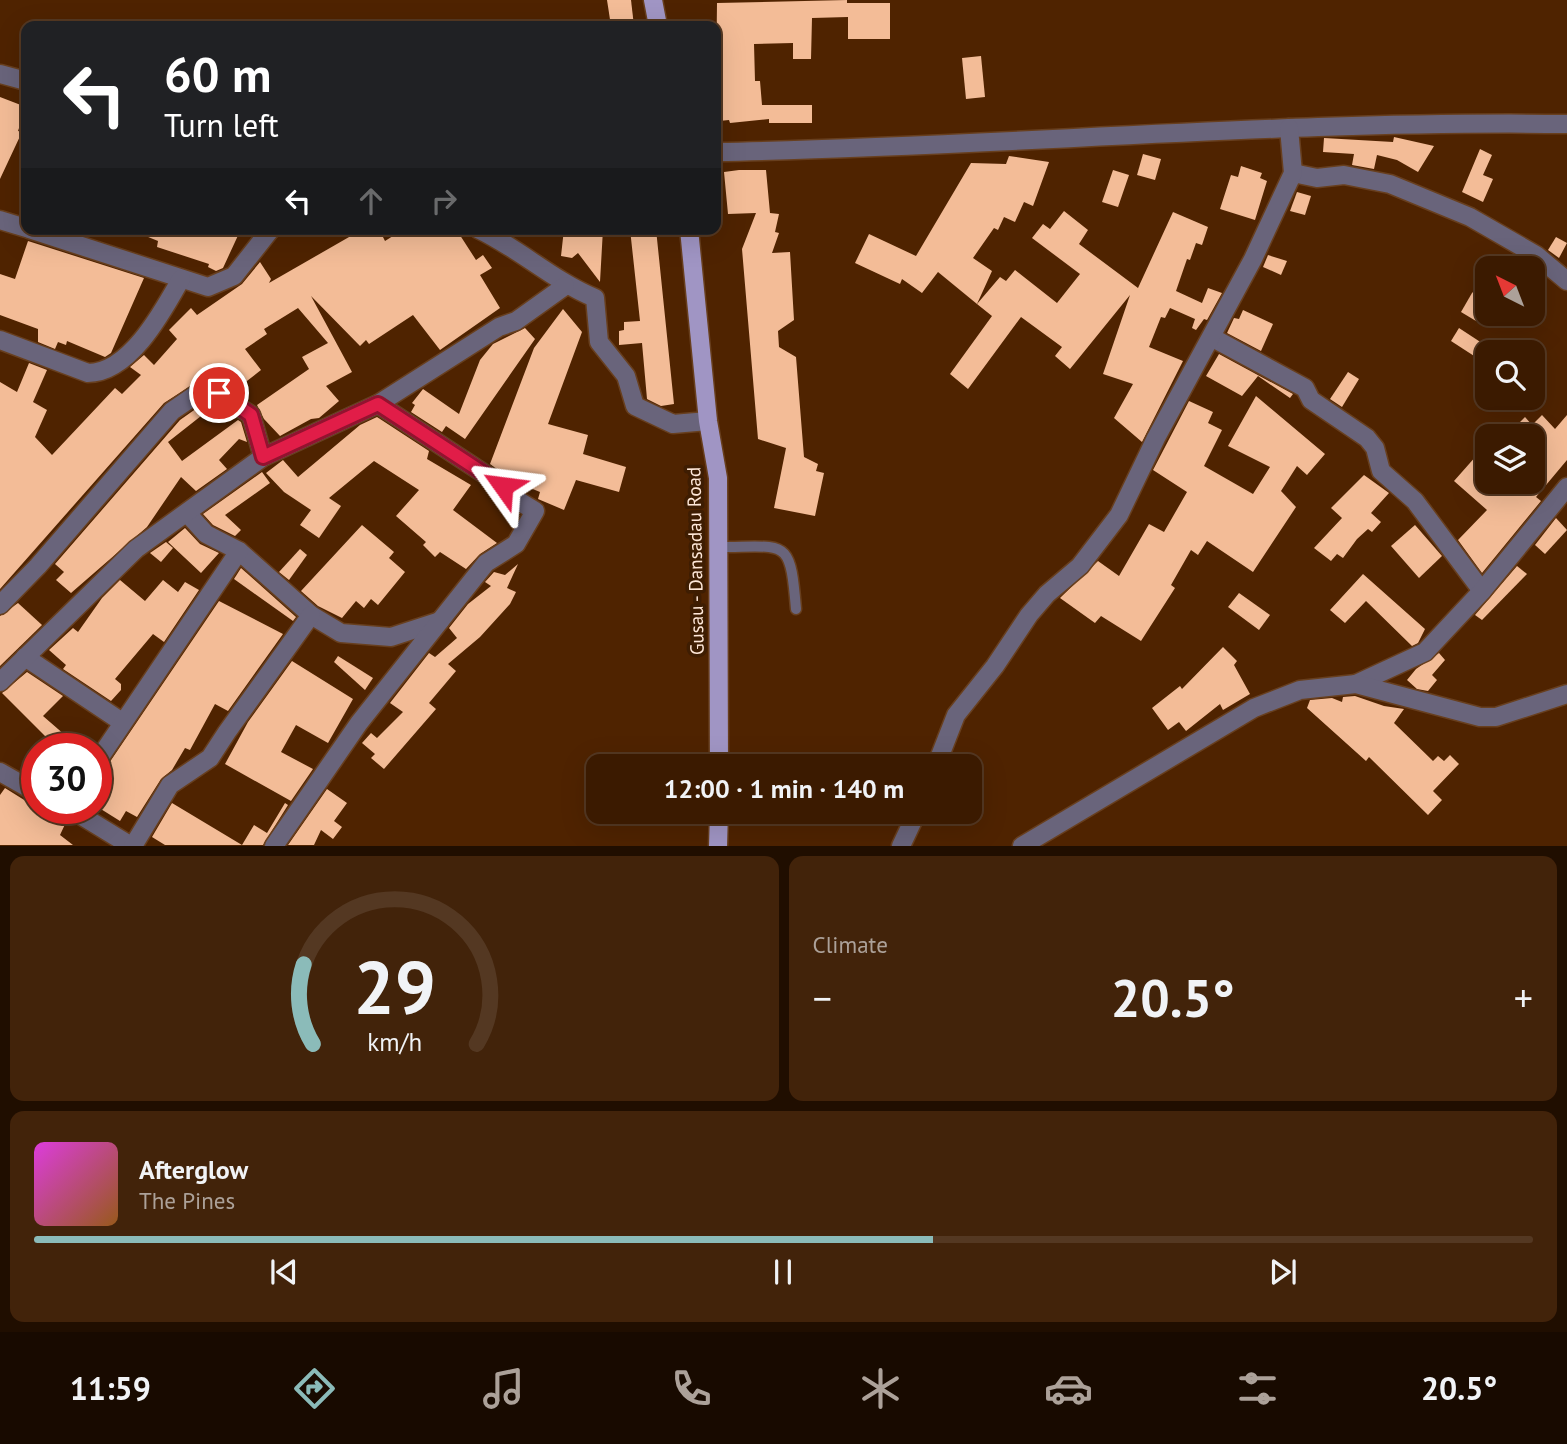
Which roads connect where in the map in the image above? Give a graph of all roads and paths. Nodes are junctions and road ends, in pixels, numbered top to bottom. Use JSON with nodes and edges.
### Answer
{"nodes":[{"id":1,"x":653,"y":0,"type":"edge"},
{"id":2,"x":657,"y":21,"type":"edge"},
{"id":3,"x":0,"y":74,"type":"edge"},
{"id":4,"x":21,"y":80,"type":"edge"},
{"id":5,"x":1567,"y":124,"type":"edge"},
{"id":6,"x":1289,"y":128,"type":"junction"},
{"id":7,"x":721,"y":152,"type":"edge"},
{"id":8,"x":1293,"y":173,"type":"junction"},
{"id":9,"x":0,"y":220,"type":"edge"},
{"id":10,"x":21,"y":227,"type":"edge"},
{"id":11,"x":46,"y":235,"type":"edge"},
{"id":12,"x":266,"y":235,"type":"edge"},
{"id":13,"x":489,"y":235,"type":"edge"},
{"id":14,"x":691,"y":235,"type":"edge"},
{"id":15,"x":181,"y":279,"type":"junction"},
{"id":16,"x":1567,"y":281,"type":"edge"},
{"id":17,"x":565,"y":286,"type":"junction"},
{"id":18,"x":1213,"y":338,"type":"junction"},
{"id":19,"x":0,"y":340,"type":"edge"},
{"id":20,"x":378,"y":404,"type":"junction"},
{"id":21,"x":708,"y":421,"type":"junction"},
{"id":22,"x":263,"y":457,"type":"junction"},
{"id":23,"x":1567,"y":487,"type":"edge"},
{"id":24,"x":188,"y":514,"type":"junction"},
{"id":25,"x":718,"y":547,"type":"junction"},
{"id":26,"x":239,"y":551,"type":"junction"},
{"id":27,"x":1482,"y":591,"type":"junction"},
{"id":28,"x":0,"y":605,"type":"edge"},
{"id":29,"x":796,"y":608,"type":"dead end"},
{"id":30,"x":311,"y":615,"type":"junction"},
{"id":31,"x":440,"y":621,"type":"junction"},
{"id":32,"x":25,"y":657,"type":"junction"},
{"id":33,"x":0,"y":682,"type":"edge"},
{"id":34,"x":1356,"y":684,"type":"junction"},
{"id":35,"x":1567,"y":694,"type":"edge"},
{"id":36,"x":122,"y":723,"type":"junction"},
{"id":37,"x":112,"y":738,"type":"edge"},
{"id":38,"x":719,"y":754,"type":"edge"},
{"id":39,"x":941,"y":754,"type":"edge"},
{"id":40,"x":0,"y":772,"type":"edge"},
{"id":41,"x":21,"y":784,"type":"edge"},
{"id":42,"x":96,"y":824,"type":"edge"},
{"id":43,"x":719,"y":824,"type":"edge"},
{"id":44,"x":911,"y":824,"type":"edge"},
{"id":45,"x":132,"y":845,"type":"edge"},
{"id":46,"x":274,"y":845,"type":"edge"},
{"id":47,"x":718,"y":845,"type":"edge"},
{"id":48,"x":901,"y":845,"type":"edge"},
{"id":49,"x":1022,"y":845,"type":"edge"}],
"edges":[{"from":1,"to":2,"type":"main road"},
{"from":3,"to":4,"type":"street"},
{"from":5,"to":6,"type":"street"},
{"from":6,"to":7,"type":"street"},
{"from":6,"to":8,"type":"street"},
{"from":8,"to":16,"type":"street"},
{"from":8,"to":18,"type":"street"},
{"from":9,"to":10,"type":"street"},
{"from":11,"to":15,"type":"street"},
{"from":12,"to":15,"type":"street"},
{"from":13,"to":17,"type":"street"},
{"from":14,"to":21,"type":"main road","name":"Gusau - Dansadau Road"},
{"from":15,"to":19,"type":"street"},
{"from":17,"to":20,"type":"street"},
{"from":17,"to":21,"type":"street"},
{"from":18,"to":27,"type":"street"},
{"from":18,"to":39,"type":"street"},
{"from":20,"to":22,"type":"street"},
{"from":20,"to":31,"type":"street"},
{"from":21,"to":25,"type":"main road","name":"Gusau - Dansadau Road"},
{"from":22,"to":24,"type":"street"},
{"from":22,"to":28,"type":"street"},
{"from":23,"to":27,"type":"street"},
{"from":24,"to":26,"type":"street"},
{"from":24,"to":32,"type":"street"},
{"from":25,"to":29,"type":"lane"},
{"from":25,"to":38,"type":"main road","name":"Gusau - Dansadau Road"},
{"from":26,"to":30,"type":"street"},
{"from":26,"to":36,"type":"street"},
{"from":27,"to":34,"type":"street"},
{"from":30,"to":31,"type":"street"},
{"from":30,"to":45,"type":"street"},
{"from":31,"to":46,"type":"street"},
{"from":32,"to":33,"type":"street"},
{"from":32,"to":36,"type":"street"},
{"from":34,"to":35,"type":"street"},
{"from":34,"to":49,"type":"street"},
{"from":36,"to":37,"type":"street"},
{"from":40,"to":41,"type":"street"},
{"from":42,"to":45,"type":"street"},
{"from":43,"to":47,"type":"main road"},
{"from":44,"to":48,"type":"street"}]}
